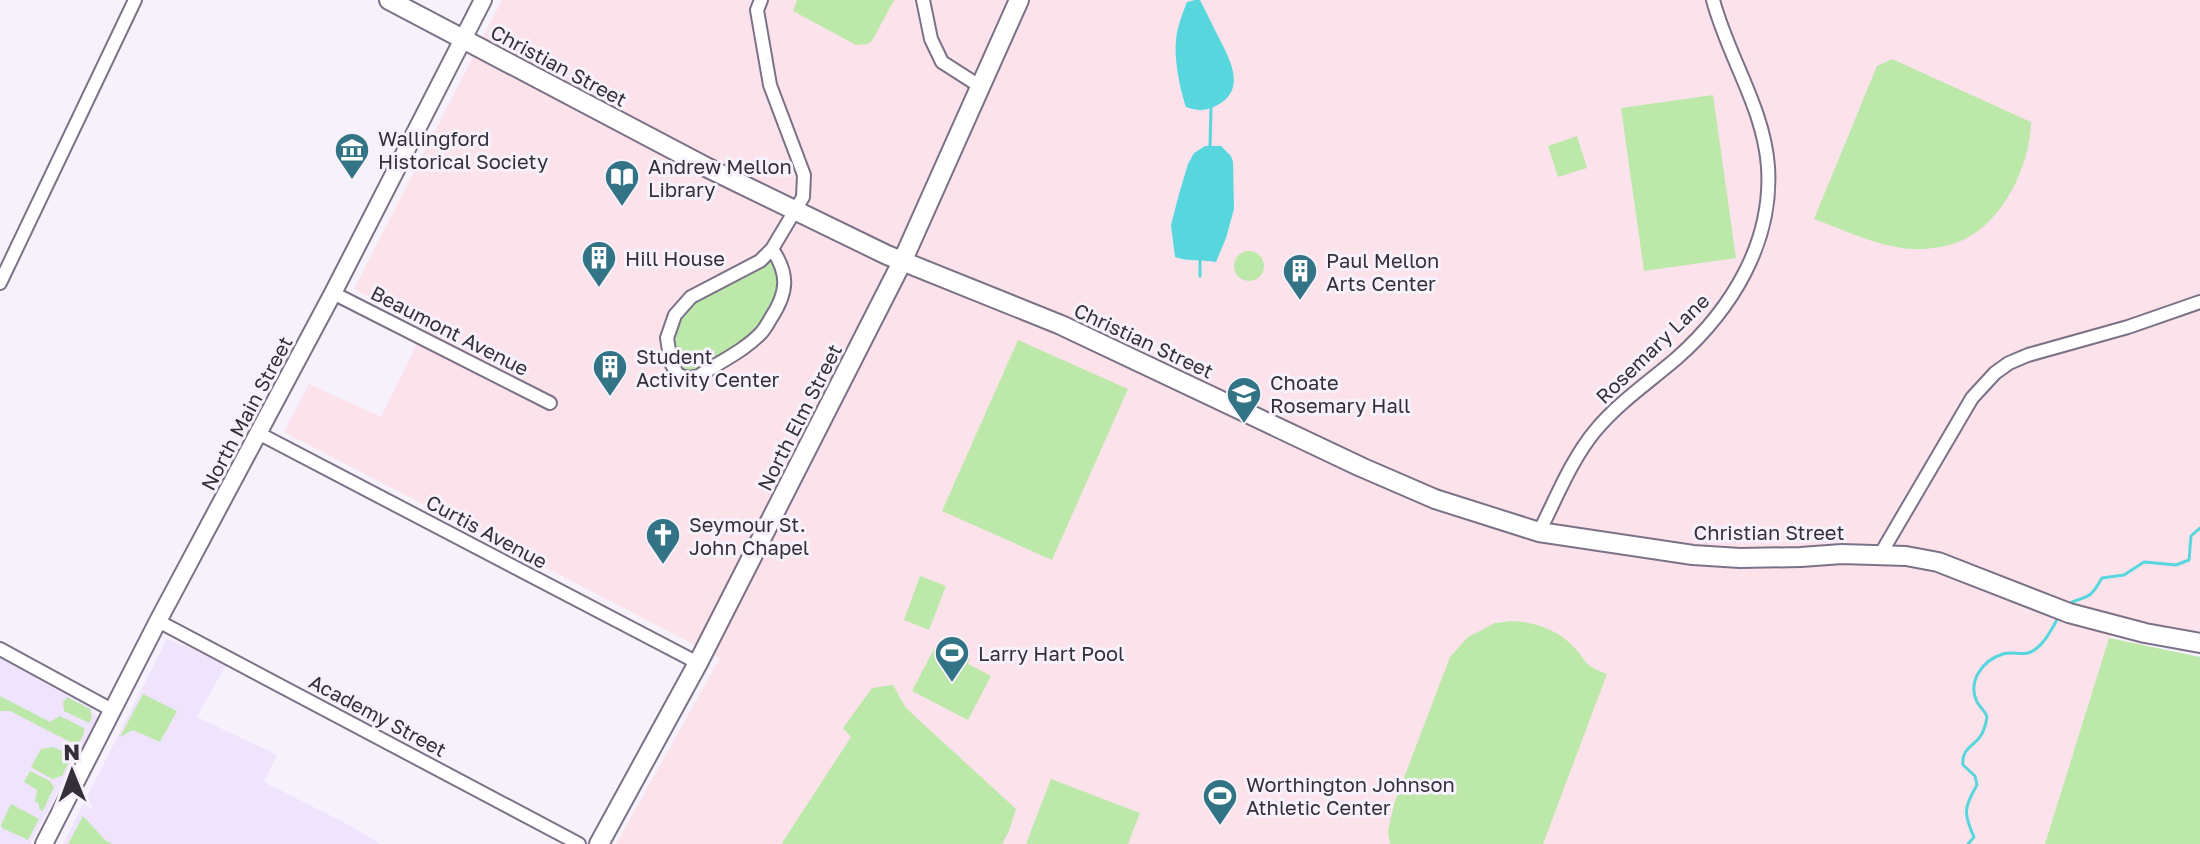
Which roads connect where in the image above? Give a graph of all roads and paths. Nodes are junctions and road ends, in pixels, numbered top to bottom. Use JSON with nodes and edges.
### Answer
{"nodes":[{"id":1,"x":135,"y":0,"type":"edge"},
{"id":2,"x":389,"y":0,"type":"edge"},
{"id":3,"x":483,"y":0,"type":"edge"},
{"id":4,"x":761,"y":0,"type":"edge"},
{"id":5,"x":923,"y":0,"type":"edge"},
{"id":6,"x":1019,"y":0,"type":"edge"},
{"id":7,"x":1713,"y":0,"type":"edge"},
{"id":8,"x":464,"y":40,"type":"junction"},
{"id":9,"x":981,"y":87,"type":"junction"},
{"id":10,"x":796,"y":211,"type":"junction"},
{"id":11,"x":772,"y":249,"type":"junction"},
{"id":12,"x":902,"y":262,"type":"junction"},
{"id":13,"x":0,"y":283,"type":"edge"},
{"id":14,"x":333,"y":293,"type":"junction"},
{"id":15,"x":2200,"y":302,"type":"edge"},
{"id":16,"x":550,"y":403,"type":"dead end"},
{"id":17,"x":258,"y":433,"type":"junction"},
{"id":18,"x":1539,"y":532,"type":"junction"},
{"id":19,"x":1880,"y":555,"type":"junction"},
{"id":20,"x":158,"y":621,"type":"junction"},
{"id":21,"x":2200,"y":643,"type":"edge"},
{"id":22,"x":0,"y":649,"type":"edge"},
{"id":23,"x":698,"y":663,"type":"junction"},
{"id":24,"x":112,"y":710,"type":"junction"},
{"id":25,"x":44,"y":844,"type":"edge"},
{"id":26,"x":579,"y":844,"type":"edge"},
{"id":27,"x":599,"y":844,"type":"edge"}],
"edges":[{"from":1,"to":13,"type":"street"},
{"from":2,"to":8,"type":"main road","name":"Christian Street"},
{"from":3,"to":8,"type":"street","name":"North Main Street"},
{"from":4,"to":10,"type":"street"},
{"from":5,"to":9,"type":"street"},
{"from":6,"to":9,"type":"main road","name":"North Elm Street"},
{"from":7,"to":18,"type":"street","name":"Rosemary Lane"},
{"from":8,"to":10,"type":"main road","name":"Christian Street"},
{"from":8,"to":14,"type":"street","name":"North Main Street"},
{"from":9,"to":12,"type":"main road","name":"North Elm Street"},
{"from":10,"to":11,"type":"street"},
{"from":10,"to":12,"type":"main road","name":"Christian Street"},
{"from":11,"to":11,"type":"street"},
{"from":12,"to":18,"type":"main road","name":"Christian Street"},
{"from":12,"to":23,"type":"main road","name":"North Elm Street"},
{"from":14,"to":16,"type":"street","name":"Beaumont Avenue"},
{"from":14,"to":17,"type":"street","name":"North Main Street"},
{"from":15,"to":19,"type":"street"},
{"from":17,"to":20,"type":"street","name":"North Main Street"},
{"from":17,"to":23,"type":"street","name":"Curtis Avenue"},
{"from":18,"to":19,"type":"main road","name":"Christian Street"},
{"from":19,"to":21,"type":"main road","name":"Christian Street"},
{"from":20,"to":24,"type":"street","name":"North Main Street"},
{"from":20,"to":26,"type":"street","name":"Academy Street"},
{"from":22,"to":24,"type":"street"},
{"from":23,"to":27,"type":"main road","name":"North Elm Street"},
{"from":24,"to":25,"type":"street","name":"North Main Street"}]}
